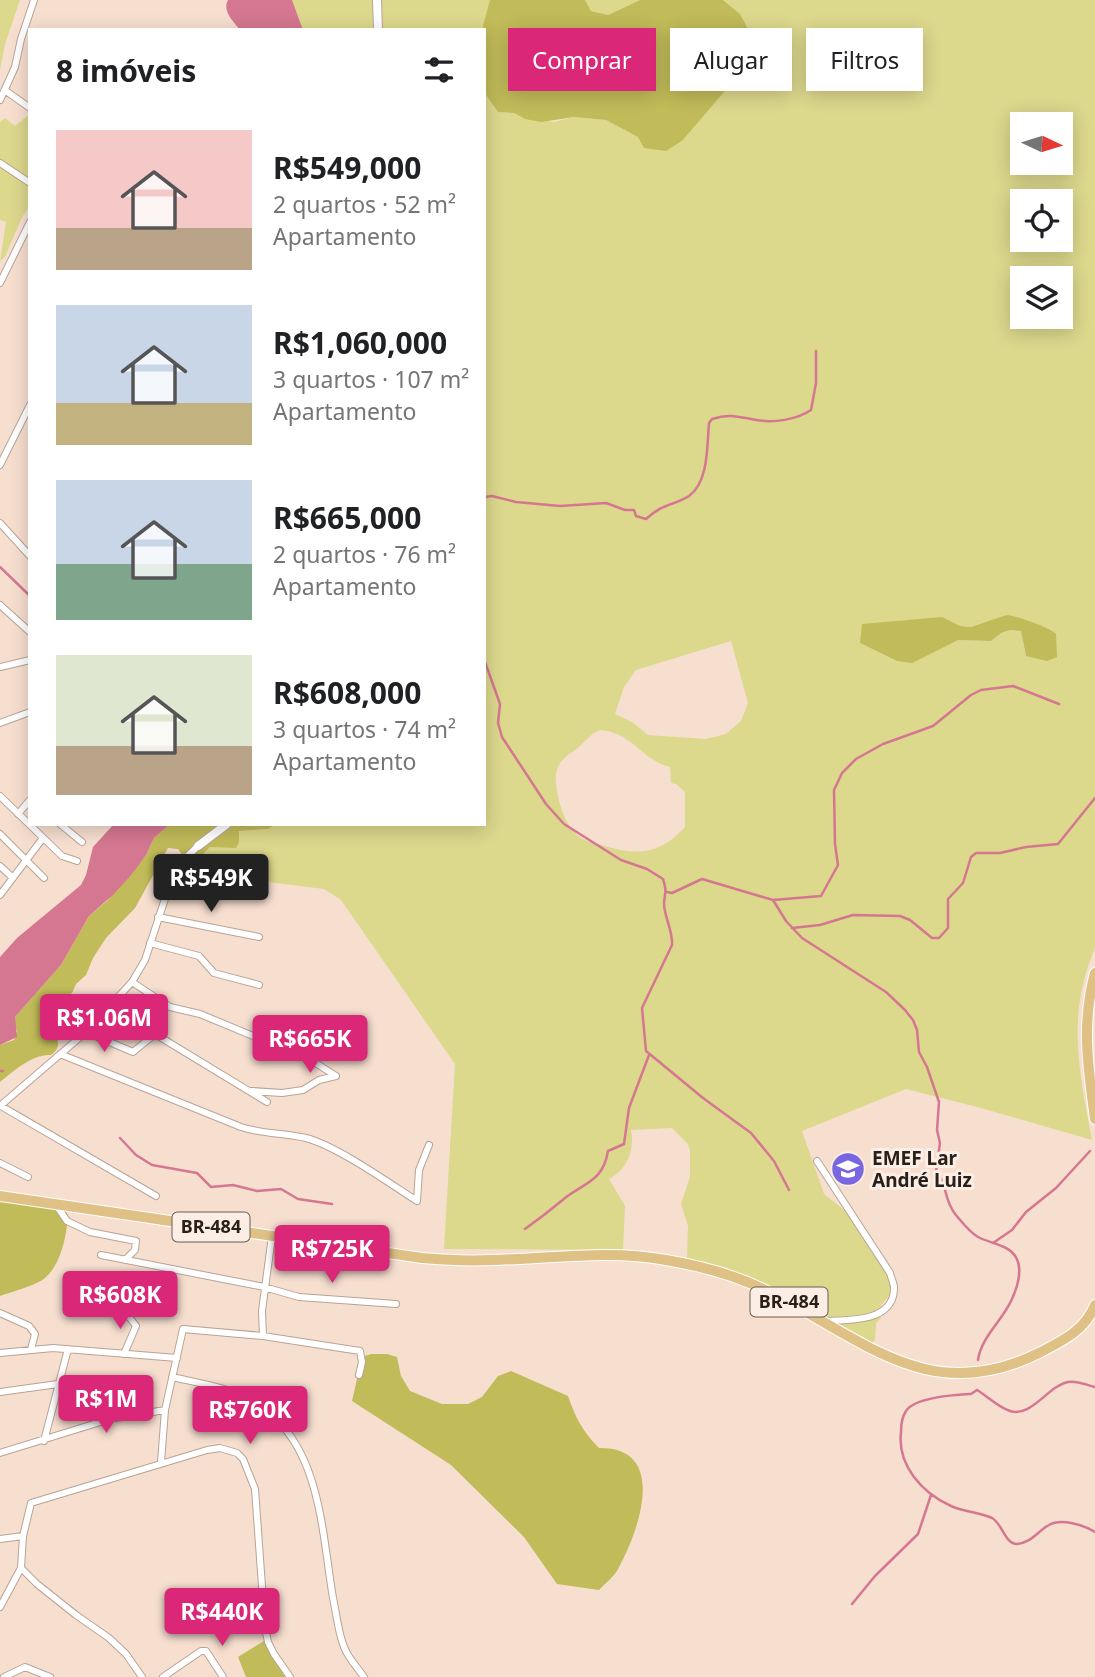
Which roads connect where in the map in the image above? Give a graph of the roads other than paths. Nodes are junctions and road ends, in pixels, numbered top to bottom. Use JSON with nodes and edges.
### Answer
{"nodes":[{"id":1,"x":34,"y":0,"type":"edge"},
{"id":2,"x":377,"y":0,"type":"edge"},
{"id":3,"x":378,"y":28,"type":"edge"},
{"id":4,"x":6,"y":91,"type":"junction"},
{"id":5,"x":0,"y":100,"type":"edge"},
{"id":6,"x":28,"y":106,"type":"edge"},
{"id":7,"x":0,"y":163,"type":"edge"},
{"id":8,"x":28,"y":182,"type":"edge"},
{"id":9,"x":28,"y":226,"type":"edge"},
{"id":10,"x":0,"y":283,"type":"edge"},
{"id":11,"x":28,"y":409,"type":"edge"},
{"id":12,"x":0,"y":465,"type":"edge"},
{"id":13,"x":0,"y":523,"type":"edge"},
{"id":14,"x":28,"y":551,"type":"edge"},
{"id":15,"x":0,"y":605,"type":"edge"},
{"id":16,"x":28,"y":630,"type":"edge"},
{"id":17,"x":28,"y":660,"type":"edge"},
{"id":18,"x":0,"y":667,"type":"edge"},
{"id":19,"x":28,"y":713,"type":"edge"},
{"id":20,"x":0,"y":723,"type":"edge"},
{"id":21,"x":0,"y":796,"type":"edge"},
{"id":22,"x":28,"y":802,"type":"edge"},
{"id":23,"x":18,"y":814,"type":"junction"},
{"id":24,"x":28,"y":824,"type":"edge"},
{"id":25,"x":30,"y":826,"type":"edge"},
{"id":26,"x":62,"y":826,"type":"edge"},
{"id":27,"x":225,"y":826,"type":"edge"},
{"id":28,"x":0,"y":834,"type":"edge"},
{"id":29,"x":43,"y":838,"type":"junction"},
{"id":30,"x":82,"y":842,"type":"dead end"},
{"id":31,"x":198,"y":846,"type":"joint"},
{"id":32,"x":26,"y":860,"type":"junction"},
{"id":33,"x":77,"y":861,"type":"dead end"},
{"id":34,"x":0,"y":866,"type":"edge"},
{"id":35,"x":13,"y":878,"type":"junction"},
{"id":36,"x":44,"y":878,"type":"dead end"},
{"id":37,"x":0,"y":895,"type":"edge"},
{"id":38,"x":158,"y":917,"type":"junction"},
{"id":39,"x":259,"y":937,"type":"dead end"},
{"id":40,"x":150,"y":943,"type":"junction"},
{"id":41,"x":1095,"y":973,"type":"edge"},
{"id":42,"x":132,"y":982,"type":"junction"},
{"id":43,"x":259,"y":985,"type":"dead end"},
{"id":44,"x":86,"y":1032,"type":"junction"},
{"id":45,"x":61,"y":1054,"type":"junction"},
{"id":46,"x":250,"y":1091,"type":"junction"},
{"id":47,"x":267,"y":1102,"type":"dead end"},
{"id":48,"x":0,"y":1106,"type":"edge"},
{"id":49,"x":1095,"y":1119,"type":"edge"},
{"id":50,"x":429,"y":1145,"type":"dead end"},
{"id":51,"x":817,"y":1161,"type":"dead end"},
{"id":52,"x":0,"y":1163,"type":"edge"},
{"id":53,"x":29,"y":1177,"type":"dead end"},
{"id":54,"x":0,"y":1196,"type":"edge"},
{"id":55,"x":156,"y":1196,"type":"dead end"},
{"id":56,"x":56,"y":1205,"type":"junction"},
{"id":57,"x":272,"y":1236,"type":"junction"},
{"id":58,"x":101,"y":1255,"type":"dead end"},
{"id":59,"x":125,"y":1260,"type":"junction"},
{"id":60,"x":264,"y":1287,"type":"junction"},
{"id":61,"x":396,"y":1304,"type":"dead end"},
{"id":62,"x":1095,"y":1304,"type":"edge"},
{"id":63,"x":109,"y":1310,"type":"dead end"},
{"id":64,"x":0,"y":1313,"type":"edge"},
{"id":65,"x":822,"y":1321,"type":"junction"},
{"id":66,"x":263,"y":1336,"type":"junction"},
{"id":67,"x":32,"y":1349,"type":"junction"},
{"id":68,"x":68,"y":1349,"type":"junction"},
{"id":69,"x":0,"y":1353,"type":"edge"},
{"id":70,"x":124,"y":1353,"type":"junction"},
{"id":71,"x":177,"y":1357,"type":"junction"},
{"id":72,"x":359,"y":1375,"type":"dead end"},
{"id":73,"x":172,"y":1377,"type":"junction"},
{"id":74,"x":58,"y":1384,"type":"junction"},
{"id":75,"x":0,"y":1392,"type":"edge"},
{"id":76,"x":165,"y":1410,"type":"junction"},
{"id":77,"x":44,"y":1441,"type":"junction"},
{"id":78,"x":0,"y":1452,"type":"edge"},
{"id":79,"x":161,"y":1462,"type":"junction"},
{"id":80,"x":23,"y":1536,"type":"junction"},
{"id":81,"x":0,"y":1539,"type":"edge"},
{"id":82,"x":21,"y":1568,"type":"junction"},
{"id":83,"x":0,"y":1607,"type":"edge"},
{"id":84,"x":4,"y":1677,"type":"edge"},
{"id":85,"x":50,"y":1677,"type":"edge"},
{"id":86,"x":142,"y":1677,"type":"edge"},
{"id":87,"x":163,"y":1677,"type":"edge"},
{"id":88,"x":223,"y":1677,"type":"edge"},
{"id":89,"x":290,"y":1677,"type":"edge"},
{"id":90,"x":364,"y":1677,"type":"edge"}],
"edges":[{"from":1,"to":4,"type":"street"},
{"from":2,"to":3,"type":"street"},
{"from":4,"to":5,"type":"street"},
{"from":4,"to":6,"type":"street"},
{"from":7,"to":8,"type":"street"},
{"from":9,"to":10,"type":"street"},
{"from":11,"to":12,"type":"street"},
{"from":13,"to":14,"type":"street"},
{"from":15,"to":16,"type":"street"},
{"from":17,"to":18,"type":"street"},
{"from":19,"to":20,"type":"street"},
{"from":21,"to":23,"type":"street"},
{"from":22,"to":23,"type":"street"},
{"from":23,"to":24,"type":"street"},
{"from":25,"to":29,"type":"street"},
{"from":26,"to":30,"type":"street"},
{"from":27,"to":31,"type":"street"},
{"from":28,"to":32,"type":"street"},
{"from":29,"to":32,"type":"street"},
{"from":29,"to":33,"type":"street"},
{"from":31,"to":38,"type":"street"},
{"from":32,"to":35,"type":"street"},
{"from":32,"to":36,"type":"street"},
{"from":34,"to":35,"type":"street"},
{"from":35,"to":37,"type":"street"},
{"from":38,"to":39,"type":"street"},
{"from":38,"to":40,"type":"street"},
{"from":40,"to":42,"type":"street"},
{"from":40,"to":43,"type":"street"},
{"from":41,"to":49,"type":"main road"},
{"from":42,"to":44,"type":"street"},
{"from":42,"to":46,"type":"street"},
{"from":44,"to":45,"type":"street"},
{"from":44,"to":46,"type":"street"},
{"from":45,"to":48,"type":"street"},
{"from":45,"to":50,"type":"street"},
{"from":46,"to":47,"type":"street"},
{"from":48,"to":55,"type":"street"},
{"from":51,"to":65,"type":"street"},
{"from":52,"to":53,"type":"street"},
{"from":54,"to":56,"type":"main road","number":"BR-484"},
{"from":56,"to":57,"type":"main road","number":"BR-484"},
{"from":56,"to":59,"type":"street"},
{"from":57,"to":60,"type":"street"},
{"from":57,"to":65,"type":"main road","number":"BR-484"},
{"from":58,"to":59,"type":"street"},
{"from":59,"to":60,"type":"street"},
{"from":60,"to":61,"type":"street"},
{"from":60,"to":66,"type":"street"},
{"from":62,"to":65,"type":"main road","number":"BR-484"},
{"from":63,"to":70,"type":"street"},
{"from":64,"to":67,"type":"street"},
{"from":66,"to":71,"type":"street"},
{"from":66,"to":72,"type":"street"},
{"from":67,"to":68,"type":"street"},
{"from":67,"to":69,"type":"street"},
{"from":68,"to":70,"type":"street"},
{"from":68,"to":74,"type":"street"},
{"from":70,"to":71,"type":"street"},
{"from":71,"to":73,"type":"street"},
{"from":73,"to":76,"type":"street"},
{"from":73,"to":90,"type":"street"},
{"from":74,"to":75,"type":"street"},
{"from":74,"to":77,"type":"street"},
{"from":76,"to":77,"type":"street"},
{"from":76,"to":79,"type":"street"},
{"from":77,"to":78,"type":"street"},
{"from":79,"to":80,"type":"street"},
{"from":79,"to":89,"type":"street"},
{"from":80,"to":81,"type":"street"},
{"from":80,"to":82,"type":"street"},
{"from":82,"to":83,"type":"street"},
{"from":82,"to":86,"type":"street"},
{"from":84,"to":85,"type":"street"},
{"from":87,"to":88,"type":"street"}]}
